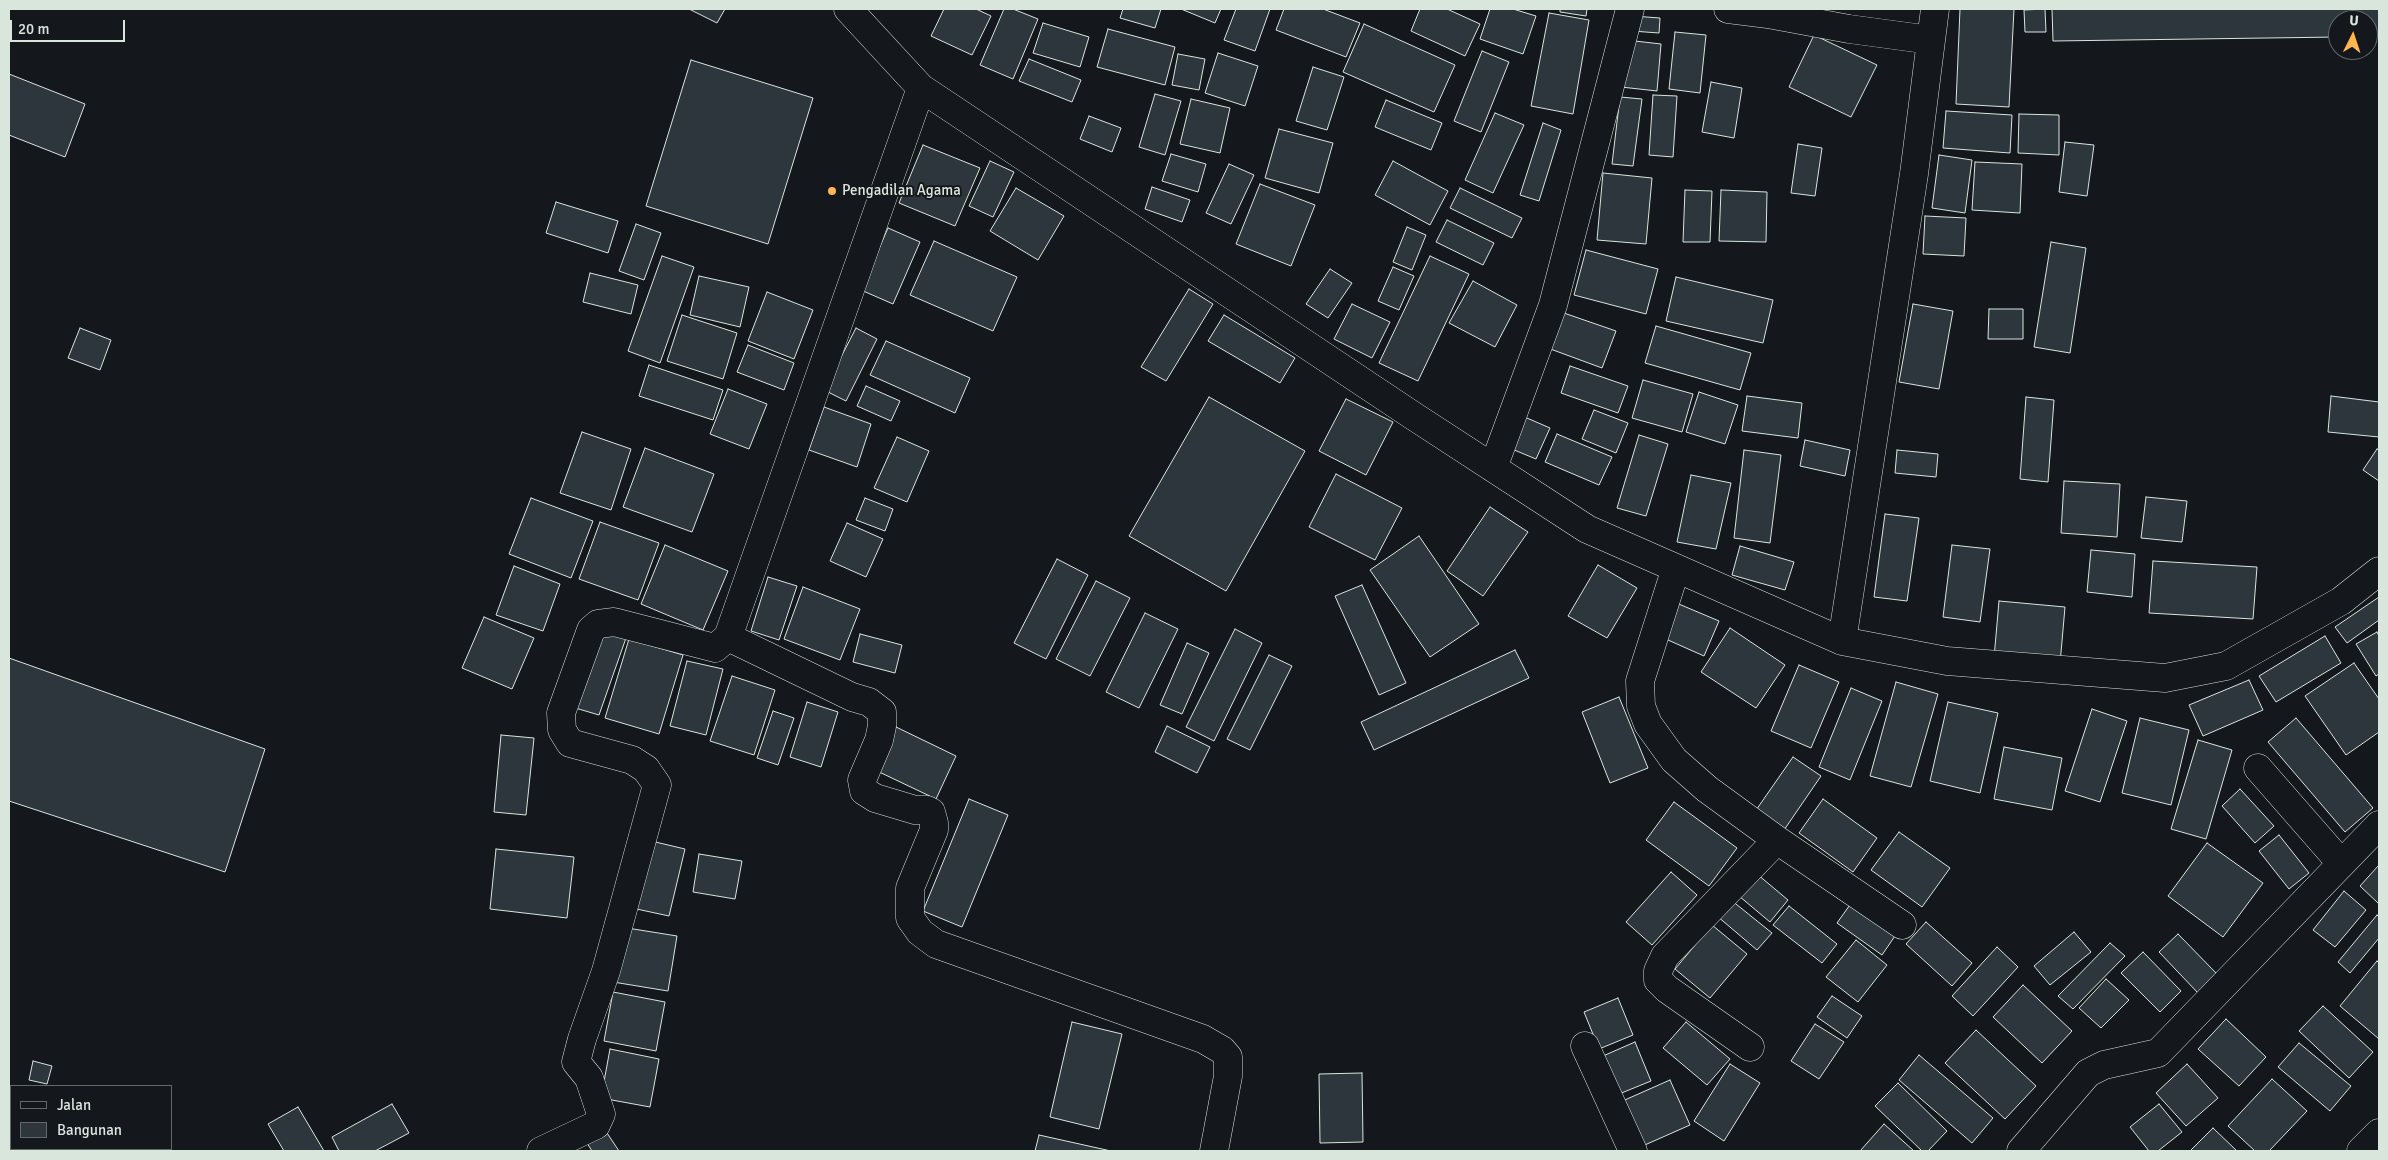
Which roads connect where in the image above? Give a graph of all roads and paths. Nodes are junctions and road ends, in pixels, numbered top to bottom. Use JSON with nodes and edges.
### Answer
{"nodes":[{"id":1,"x":848,"y":9,"type":"edge"},
{"id":2,"x":1630,"y":9,"type":"edge"},
{"id":3,"x":1728,"y":9,"type":"edge"},
{"id":4,"x":1935,"y":9,"type":"edge"},
{"id":5,"x":1931,"y":40,"type":"junction"},
{"id":6,"x":921,"y":88,"type":"junction"},
{"id":7,"x":1493,"y":468,"type":"junction"},
{"id":8,"x":1676,"y":568,"type":"junction"},
{"id":9,"x":2379,"y":572,"type":"edge"},
{"id":10,"x":728,"y":637,"type":"junction"},
{"id":11,"x":1842,"y":641,"type":"junction"},
{"id":12,"x":2258,"y":768,"type":"dead end"},
{"id":13,"x":2379,"y":825,"type":"edge"},
{"id":14,"x":1777,"y":840,"type":"junction"},
{"id":15,"x":2342,"y":863,"type":"junction"},
{"id":16,"x":1902,"y":925,"type":"dead end"},
{"id":17,"x":1585,"y":1046,"type":"dead end"},
{"id":18,"x":1750,"y":1047,"type":"dead end"},
{"id":19,"x":2379,"y":1133,"type":"edge"},
{"id":20,"x":542,"y":1151,"type":"edge"},
{"id":21,"x":1214,"y":1151,"type":"edge"},
{"id":22,"x":1633,"y":1151,"type":"edge"},
{"id":23,"x":2021,"y":1151,"type":"edge"},
{"id":24,"x":2362,"y":1151,"type":"edge"}],
"edges":[{"from":1,"to":6,"type":"street"},
{"from":2,"to":7,"type":"street"},
{"from":3,"to":5,"type":"street"},
{"from":4,"to":5,"type":"street"},
{"from":5,"to":11,"type":"street"},
{"from":6,"to":7,"type":"street"},
{"from":6,"to":10,"type":"street"},
{"from":7,"to":8,"type":"street"},
{"from":8,"to":11,"type":"street"},
{"from":8,"to":14,"type":"street"},
{"from":9,"to":11,"type":"street"},
{"from":10,"to":20,"type":"street"},
{"from":10,"to":21,"type":"street"},
{"from":12,"to":15,"type":"street"},
{"from":13,"to":15,"type":"street"},
{"from":14,"to":16,"type":"street"},
{"from":14,"to":18,"type":"street"},
{"from":15,"to":23,"type":"street"},
{"from":17,"to":22,"type":"street"},
{"from":19,"to":24,"type":"street"}]}
